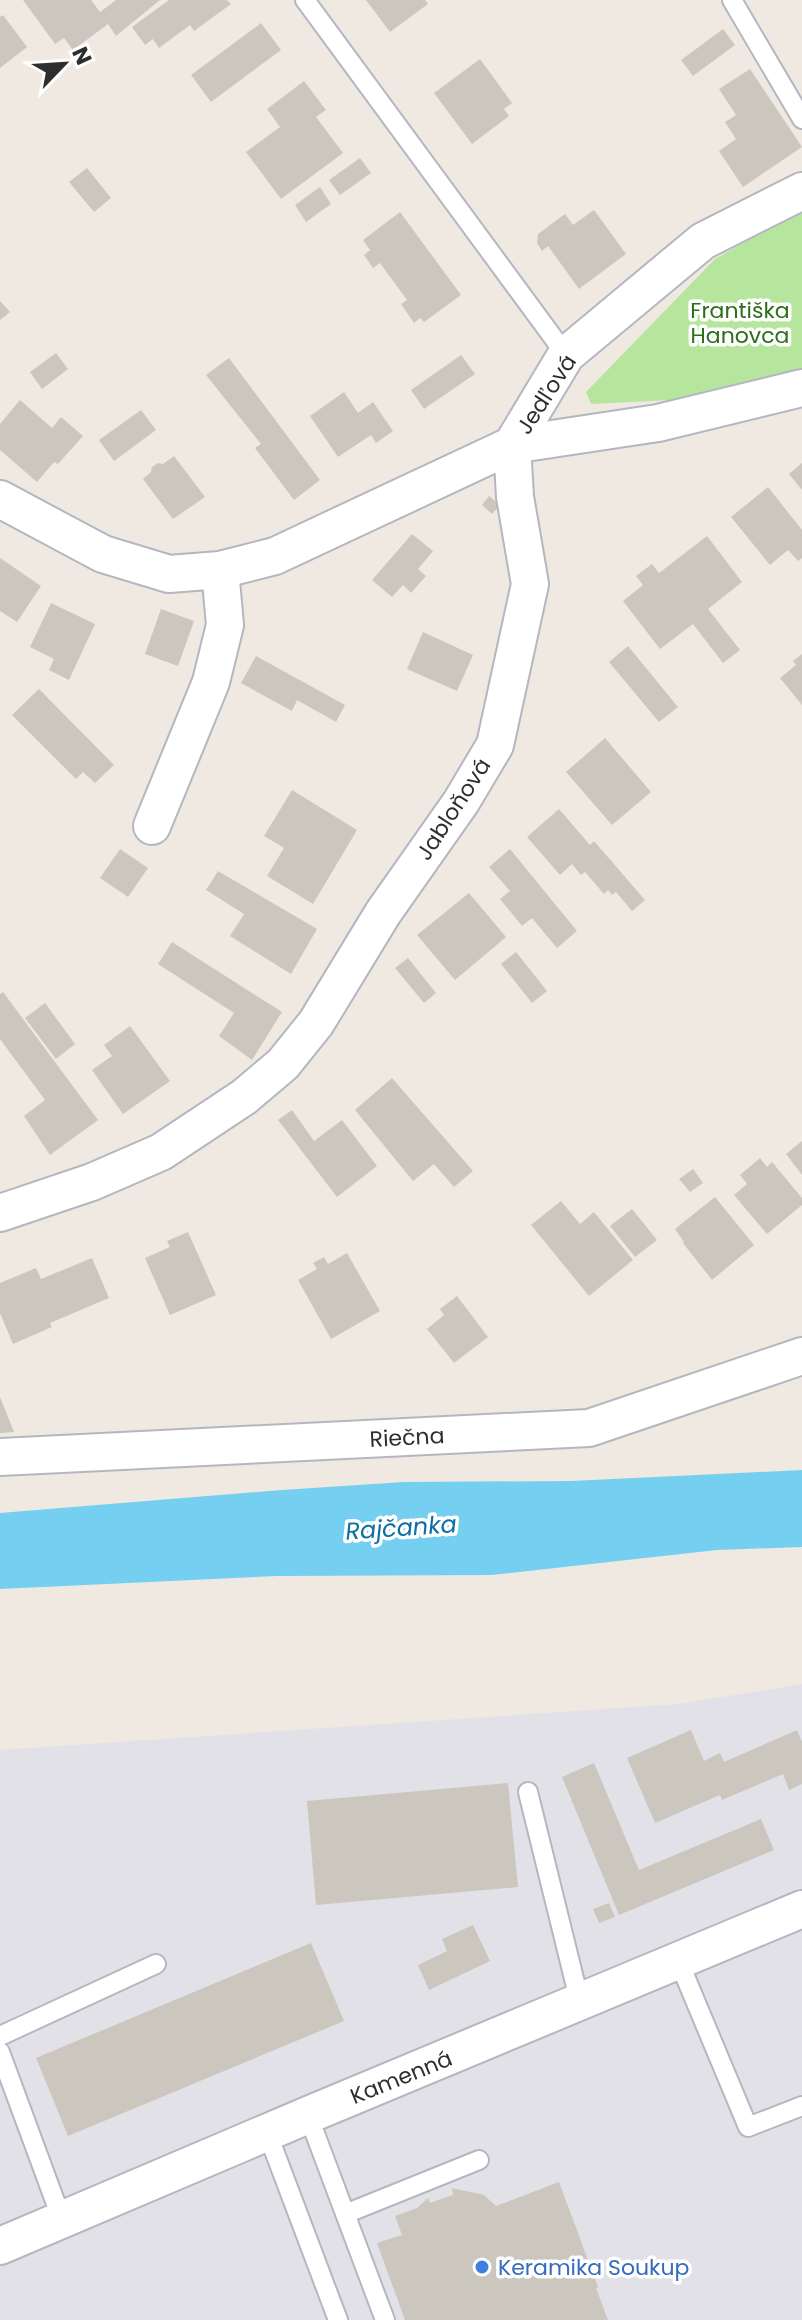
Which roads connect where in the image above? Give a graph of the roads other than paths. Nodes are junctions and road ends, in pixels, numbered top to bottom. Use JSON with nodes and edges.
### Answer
{"nodes":[{"id":1,"x":305,"y":0,"type":"edge"},
{"id":2,"x":732,"y":0,"type":"edge"},
{"id":3,"x":802,"y":119,"type":"edge"},
{"id":4,"x":802,"y":191,"type":"edge"},
{"id":5,"x":566,"y":355,"type":"junction"},
{"id":6,"x":802,"y":388,"type":"edge"},
{"id":7,"x":512,"y":445,"type":"junction"},
{"id":8,"x":0,"y":499,"type":"edge"},
{"id":9,"x":220,"y":570,"type":"junction"},
{"id":10,"x":152,"y":826,"type":"dead end"},
{"id":11,"x":0,"y":1213,"type":"edge"},
{"id":12,"x":802,"y":1356,"type":"edge"},
{"id":13,"x":0,"y":1457,"type":"edge"},
{"id":14,"x":528,"y":1792,"type":"dead end"},
{"id":15,"x":802,"y":1909,"type":"edge"},
{"id":16,"x":679,"y":1962,"type":"junction"},
{"id":17,"x":156,"y":1964,"type":"dead end"},
{"id":18,"x":580,"y":2003,"type":"junction"},
{"id":19,"x":0,"y":2036,"type":"edge"},
{"id":20,"x":0,"y":2052,"type":"edge"},
{"id":21,"x":802,"y":2106,"type":"edge"},
{"id":22,"x":308,"y":2115,"type":"junction"},
{"id":23,"x":267,"y":2132,"type":"junction"},
{"id":24,"x":479,"y":2160,"type":"dead end"},
{"id":25,"x":345,"y":2214,"type":"junction"},
{"id":26,"x":62,"y":2220,"type":"junction"},
{"id":27,"x":0,"y":2246,"type":"edge"},
{"id":28,"x":338,"y":2320,"type":"edge"},
{"id":29,"x":385,"y":2320,"type":"edge"}],
"edges":[{"from":1,"to":5,"type":"lane"},
{"from":2,"to":3,"type":"lane"},
{"from":4,"to":5,"type":"street","name":"Jedľová"},
{"from":5,"to":7,"type":"street","name":"Jedľová"},
{"from":6,"to":7,"type":"street"},
{"from":7,"to":9,"type":"street","name":"Jedľová"},
{"from":7,"to":11,"type":"street","name":"Jabloňová"},
{"from":8,"to":9,"type":"street","name":"Jedľová"},
{"from":9,"to":10,"type":"street"},
{"from":12,"to":13,"type":"street","name":"Riečna"},
{"from":14,"to":18,"type":"lane"},
{"from":15,"to":16,"type":"street","name":"Kamenná"},
{"from":16,"to":18,"type":"street","name":"Kamenná"},
{"from":16,"to":21,"type":"lane"},
{"from":17,"to":19,"type":"lane"},
{"from":18,"to":22,"type":"street","name":"Kamenná"},
{"from":20,"to":26,"type":"lane"},
{"from":22,"to":23,"type":"street","name":"Kamenná"},
{"from":22,"to":25,"type":"lane"},
{"from":23,"to":26,"type":"street","name":"Kamenná"},
{"from":23,"to":28,"type":"lane"},
{"from":24,"to":25,"type":"lane"},
{"from":25,"to":29,"type":"lane"},
{"from":26,"to":27,"type":"street","name":"Kamenná"}]}
